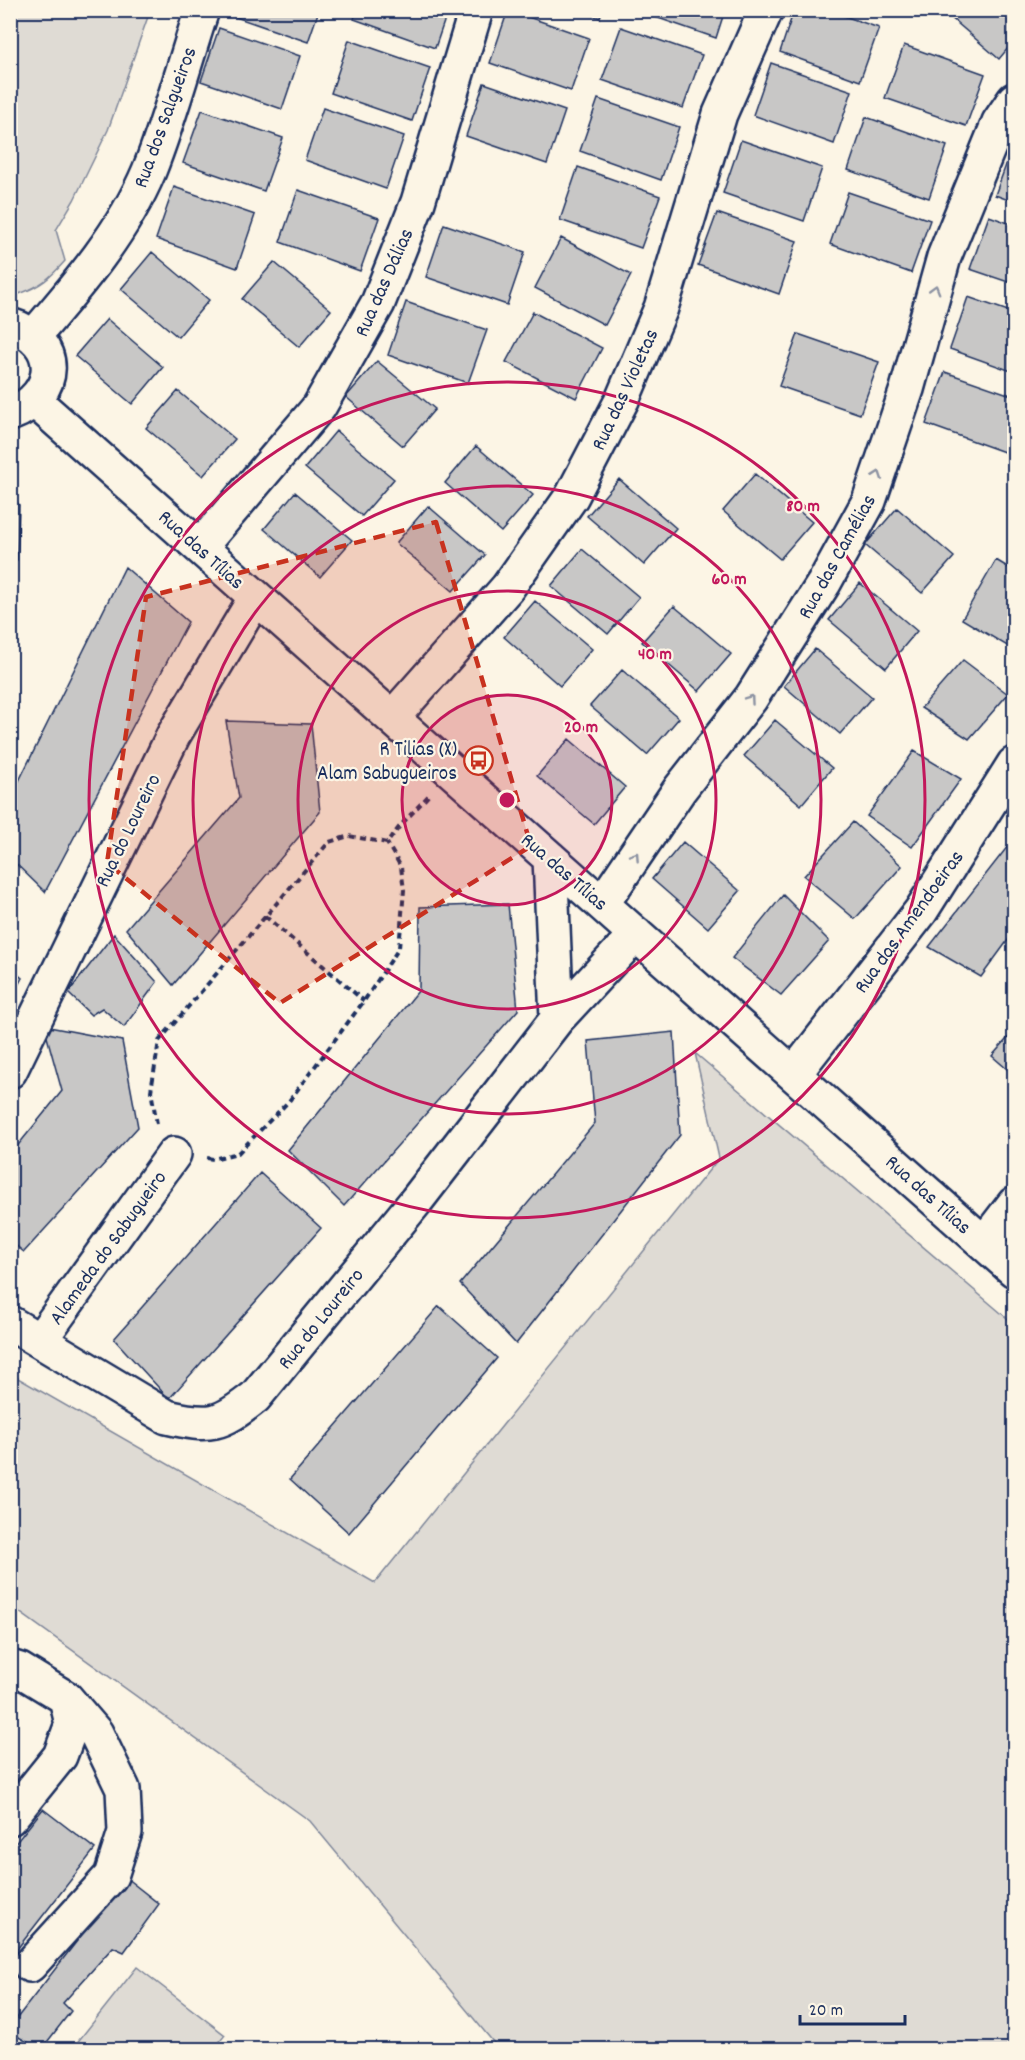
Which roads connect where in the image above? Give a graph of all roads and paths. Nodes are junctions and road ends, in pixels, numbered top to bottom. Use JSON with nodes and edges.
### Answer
{"nodes":[{"id":1,"x":202,"y":10,"type":"edge"},
{"id":2,"x":476,"y":10,"type":"edge"},
{"id":3,"x":766,"y":10,"type":"edge"},
{"id":4,"x":1014,"y":100,"type":"edge"},
{"id":5,"x":22,"y":331,"type":"edge"},
{"id":6,"x":23,"y":407,"type":"edge"},
{"id":7,"x":200,"y":547,"type":"junction"},
{"id":8,"x":256,"y":597,"type":"junction"},
{"id":9,"x":392,"y":718,"type":"junction"},
{"id":10,"x":1014,"y":764,"type":"edge"},
{"id":11,"x":452,"y":771,"type":"junction"},
{"id":12,"x":387,"y":843,"type":"junction"},
{"id":13,"x":550,"y":858,"type":"junction"},
{"id":14,"x":602,"y":904,"type":"junction"},
{"id":15,"x":265,"y":916,"type":"junction"},
{"id":16,"x":636,"y":934,"type":"junction"},
{"id":17,"x":364,"y":1001,"type":"junction"},
{"id":18,"x":557,"y":1019,"type":"junction"},
{"id":19,"x":10,"y":1071,"type":"edge"},
{"id":20,"x":794,"y":1074,"type":"junction"},
{"id":21,"x":174,"y":1154,"type":"junction"},
{"id":22,"x":1014,"y":1204,"type":"edge"},
{"id":23,"x":984,"y":1243,"type":"junction"},
{"id":24,"x":1014,"y":1270,"type":"edge"},
{"id":25,"x":10,"y":1323,"type":"edge"},
{"id":26,"x":40,"y":1340,"type":"junction"},
{"id":27,"x":10,"y":1667,"type":"edge"},
{"id":28,"x":66,"y":1698,"type":"junction"},
{"id":29,"x":10,"y":1818,"type":"edge"},
{"id":30,"x":30,"y":1965,"type":"dead end"}],
"edges":[{"from":1,"to":5,"type":"street","name":"Rua dos Salgueiros"},
{"from":2,"to":7,"type":"street","name":"Rua das Dálias"},
{"from":3,"to":9,"type":"street","name":"Rua das Violetas"},
{"from":14,"to":4,"type":"street","name":"Rua das Camélias","one_way":true},
{"from":5,"to":6,"type":"street"},
{"from":6,"to":7,"type":"street","name":"Rua das Tílias"},
{"from":7,"to":8,"type":"street","name":"Rua das Tílias"},
{"from":8,"to":9,"type":"street","name":"Rua das Tílias"},
{"from":8,"to":19,"type":"street","name":"Rua do Loureiro"},
{"from":9,"to":11,"type":"street","name":"Rua das Tílias"},
{"from":10,"to":20,"type":"street","name":"Rua das Amendoeiras"},
{"from":11,"to":12,"type":"path"},
{"from":11,"to":13,"type":"street","name":"Rua das Tílias"},
{"from":12,"to":15,"type":"path","name":"Alameda do Sabugueiro"},
{"from":12,"to":17,"type":"path","name":"Alameda do Sabugueiro"},
{"from":13,"to":14,"type":"street","name":"Rua das Tílias"},
{"from":13,"to":18,"type":"street"},
{"from":14,"to":16,"type":"street","name":"Rua das Tílias"},
{"from":15,"to":17,"type":"path"},
{"from":15,"to":21,"type":"path","name":"Alameda do Sabugueiro"},
{"from":16,"to":18,"type":"street","name":"Rua do Loureiro"},
{"from":16,"to":20,"type":"street","name":"Rua das Tílias"},
{"from":17,"to":21,"type":"path","name":"Alameda do Sabugueiro"},
{"from":18,"to":26,"type":"street","name":"Rua do Loureiro"},
{"from":20,"to":23,"type":"street","name":"Rua das Tílias"},
{"from":21,"to":26,"type":"street","name":"Alameda do Sabugueiro"},
{"from":22,"to":23,"type":"street"},
{"from":23,"to":24,"type":"street","name":"Rua das Tílias"},
{"from":25,"to":26,"type":"street","name":"Rua do Loureiro"},
{"from":27,"to":28,"type":"street"},
{"from":28,"to":29,"type":"street"},
{"from":28,"to":30,"type":"street"}]}
